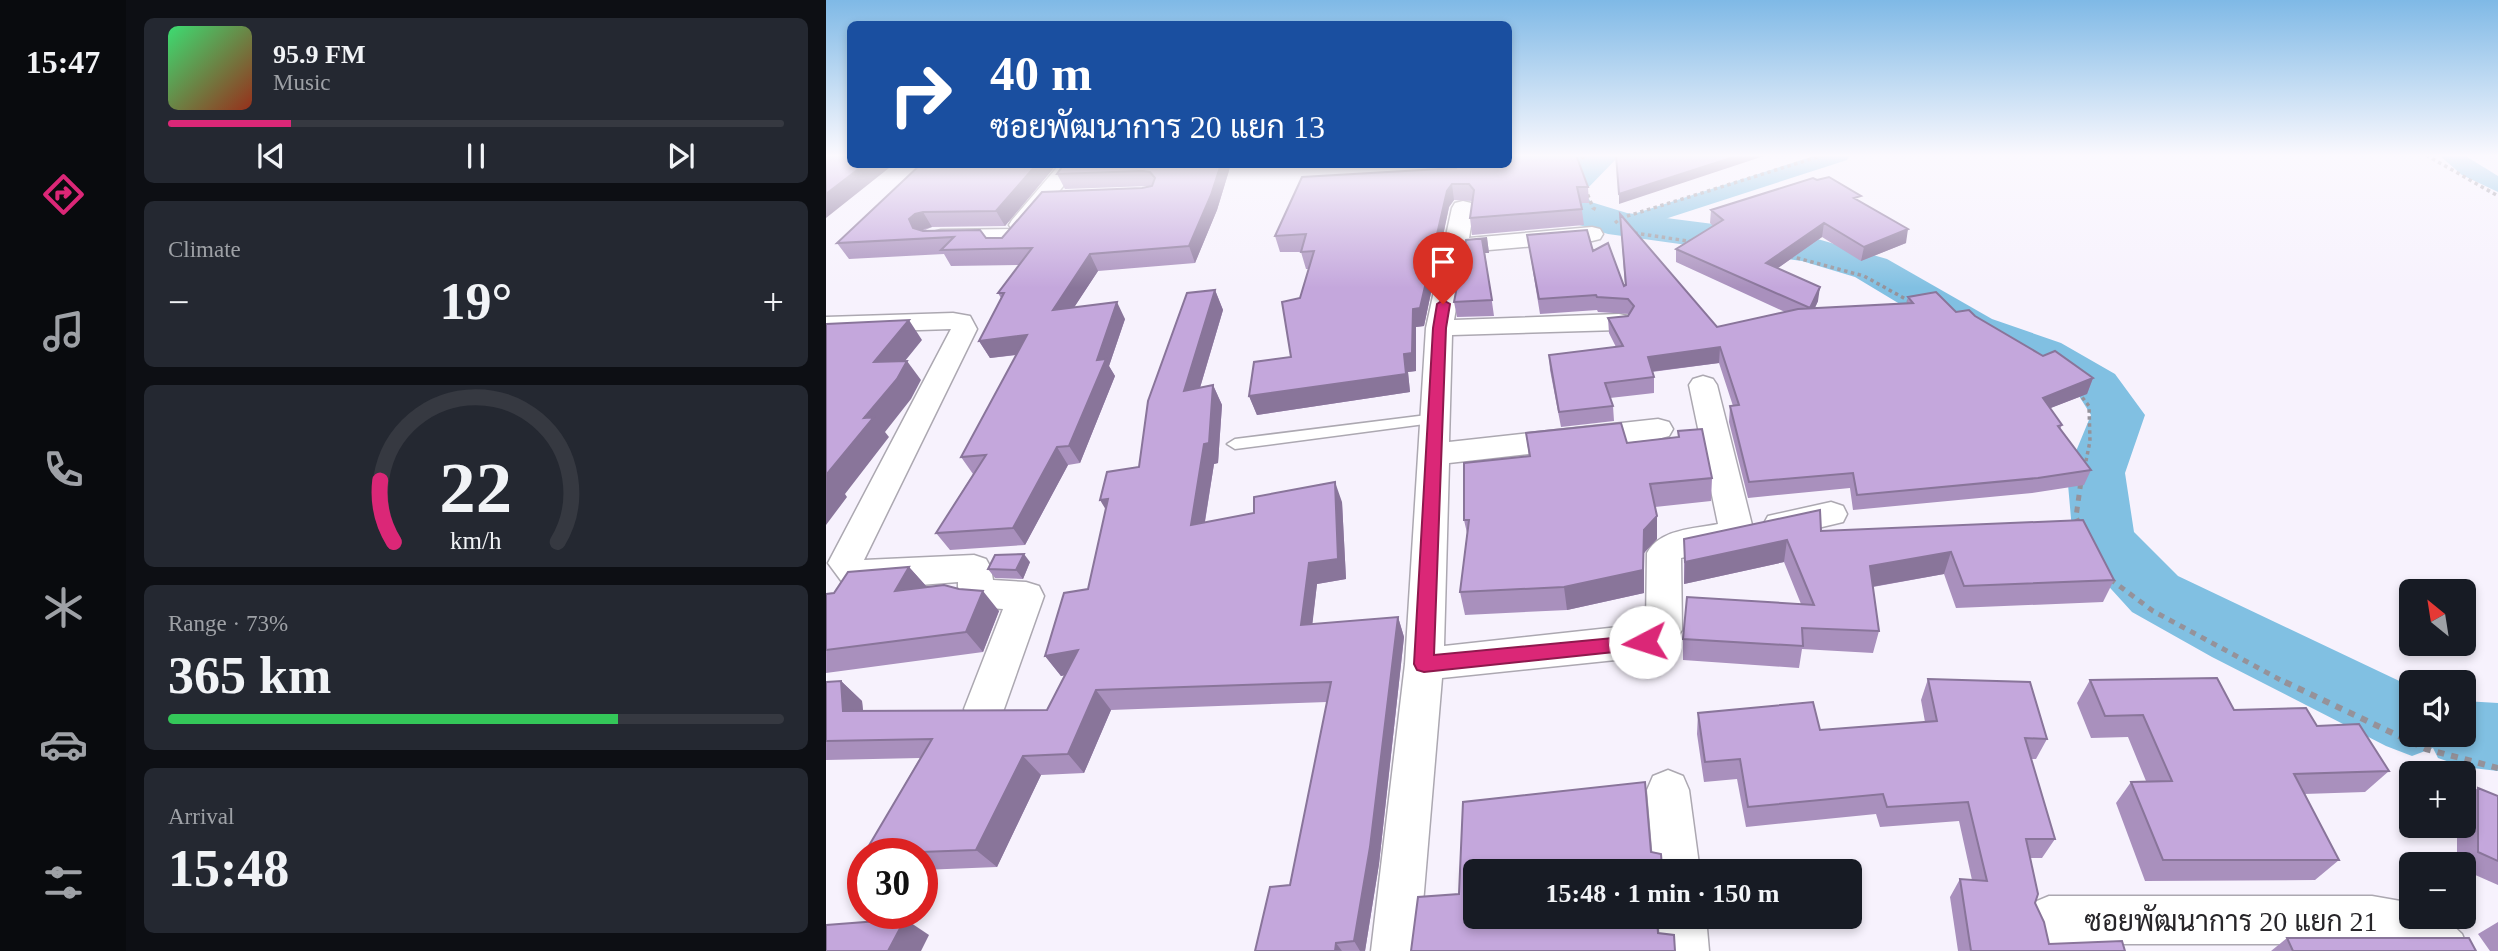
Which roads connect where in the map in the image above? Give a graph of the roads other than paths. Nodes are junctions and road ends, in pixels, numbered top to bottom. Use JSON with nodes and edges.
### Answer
{"nodes":[{"id":1,"x":1042,"y":199,"type":"edge"},
{"id":2,"x":1463,"y":208,"type":"dead end"},
{"id":3,"x":1592,"y":234,"type":"dead end"},
{"id":4,"x":933,"y":237,"type":"edge"},
{"id":5,"x":1456,"y":246,"type":"junction"},
{"id":6,"x":1619,"y":322,"type":"edge"},
{"id":7,"x":826,"y":325,"type":"edge"},
{"id":8,"x":1439,"y":328,"type":"junction"},
{"id":9,"x":1703,"y":385,"type":"dead end"},
{"id":10,"x":1435,"y":419,"type":"junction"},
{"id":11,"x":1658,"y":429,"type":"dead end"},
{"id":12,"x":1235,"y":444,"type":"dead end"},
{"id":13,"x":1433,"y":454,"type":"junction"},
{"id":14,"x":1831,"y":514,"type":"dead end"},
{"id":15,"x":1737,"y":533,"type":"junction"},
{"id":16,"x":1424,"y":664,"type":"junction"},
{"id":17,"x":984,"y":709,"type":"edge"},
{"id":18,"x":1668,"y":790,"type":"dead end"},
{"id":19,"x":1676,"y":859,"type":"edge"},
{"id":20,"x":2049,"y":920,"type":"dead end"},
{"id":21,"x":1683,"y":929,"type":"edge"},
{"id":22,"x":1395,"y":951,"type":"edge"},
{"id":23,"x":1685,"y":951,"type":"edge"},
{"id":24,"x":2445,"y":951,"type":"edge"}],
"edges":[{"from":1,"to":4,"type":"street"},
{"from":2,"to":5,"type":"street"},
{"from":3,"to":5,"type":"street"},
{"from":5,"to":8,"type":"street"},
{"from":6,"to":8,"type":"street"},
{"from":7,"to":17,"type":"street"},
{"from":8,"to":10,"type":"street"},
{"from":9,"to":15,"type":"street"},
{"from":10,"to":12,"type":"lane"},
{"from":10,"to":13,"type":"street"},
{"from":11,"to":13,"type":"street"},
{"from":13,"to":16,"type":"street"},
{"from":14,"to":15,"type":"street"},
{"from":15,"to":16,"type":"street"},
{"from":16,"to":22,"type":"street"},
{"from":18,"to":19,"type":"street"},
{"from":20,"to":24,"type":"street","name":"ซอยพัฒนาการ 20 แยก 21"},
{"from":21,"to":23,"type":"street"}]}
